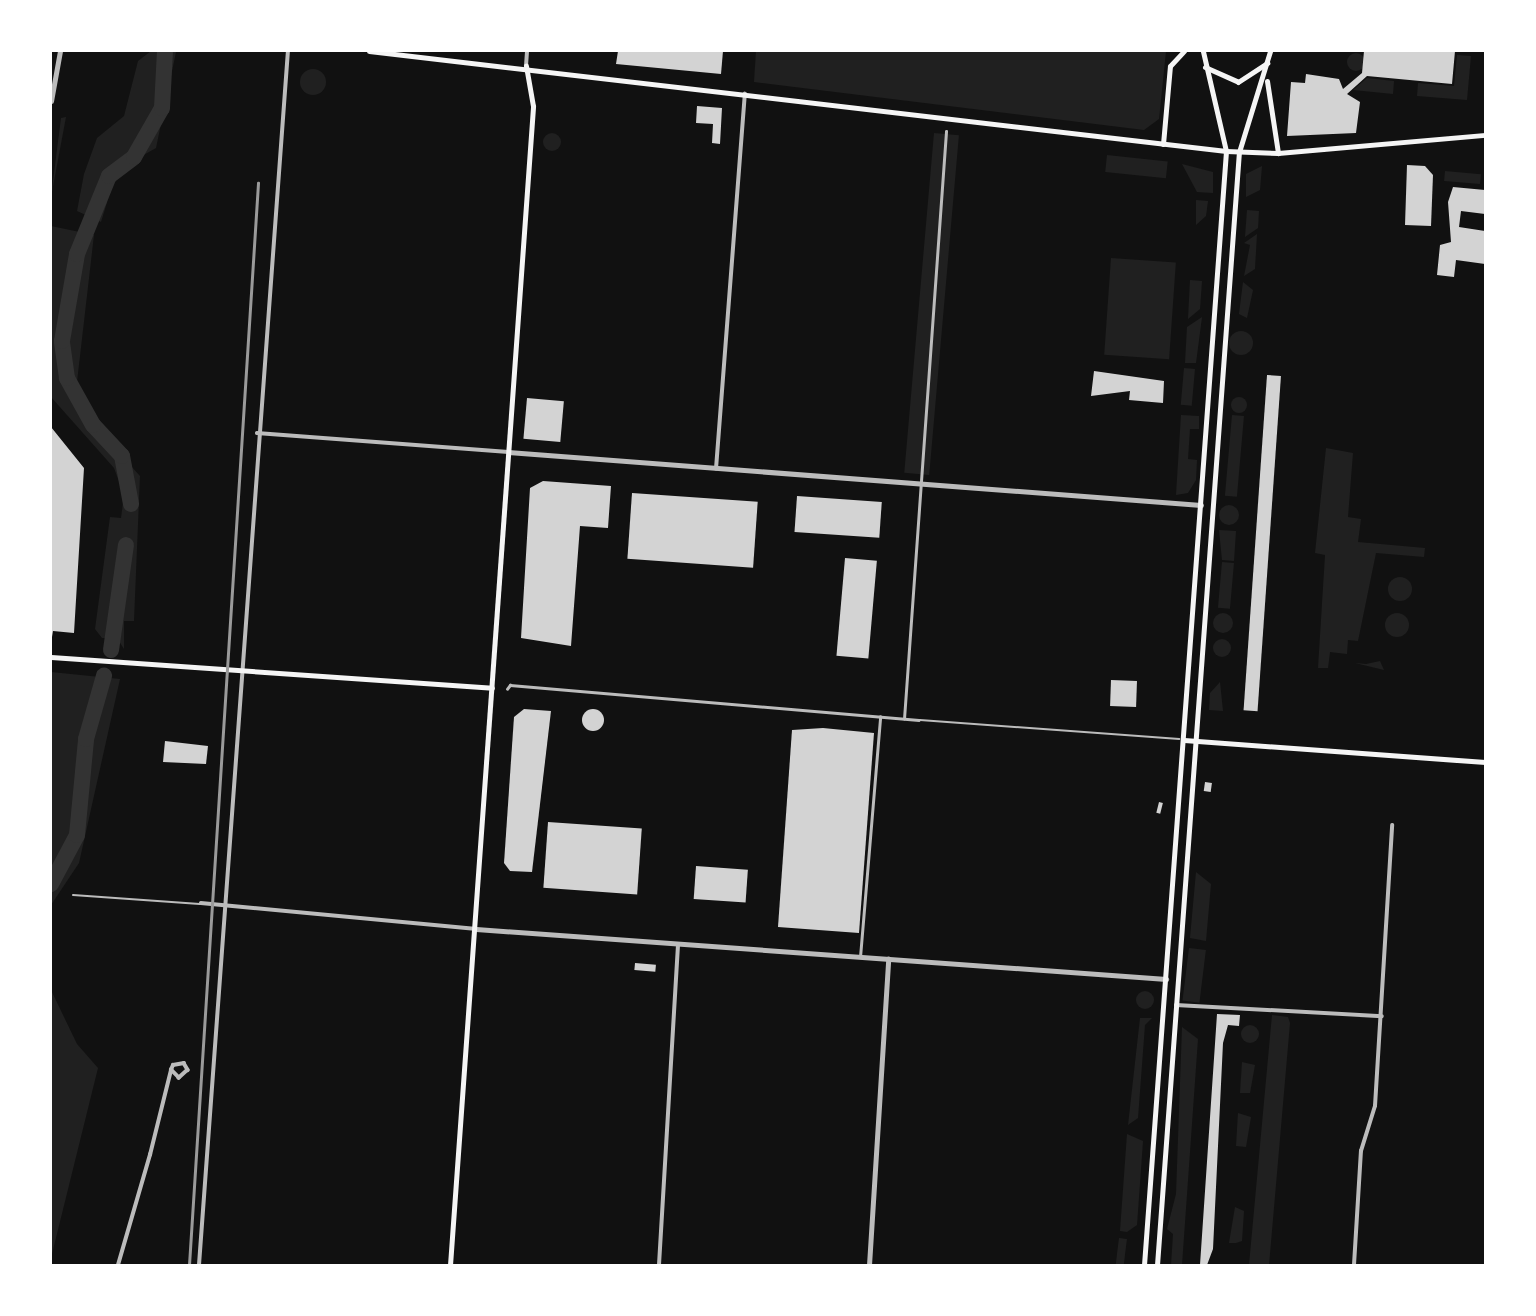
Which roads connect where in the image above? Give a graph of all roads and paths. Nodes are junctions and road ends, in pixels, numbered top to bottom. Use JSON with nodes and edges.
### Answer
{"nodes":[{"id":1,"x":60,"y":51,"type":"edge"},
{"id":2,"x":288,"y":51,"type":"edge"},
{"id":3,"x":369,"y":51,"type":"edge"},
{"id":4,"x":527,"y":51,"type":"edge"},
{"id":5,"x":1184,"y":51,"type":"edge"},
{"id":6,"x":1203,"y":51,"type":"edge"},
{"id":7,"x":1270,"y":51,"type":"edge"},
{"id":8,"x":1269,"y":58,"type":"junction"},
{"id":9,"x":1203,"y":64,"type":"junction"},
{"id":10,"x":526,"y":65,"type":"junction"},
{"id":11,"x":1266,"y":77,"type":"junction"},
{"id":12,"x":745,"y":94,"type":"junction"},
{"id":13,"x":51,"y":102,"type":"edge"},
{"id":14,"x":946,"y":132,"type":"dead end"},
{"id":15,"x":1485,"y":135,"type":"edge"},
{"id":16,"x":1163,"y":144,"type":"junction"},
{"id":17,"x":1226,"y":151,"type":"junction"},
{"id":18,"x":1239,"y":152,"type":"junction"},
{"id":19,"x":1278,"y":153,"type":"junction"},
{"id":20,"x":257,"y":433,"type":"junction"},
{"id":21,"x":508,"y":452,"type":"junction"},
{"id":22,"x":716,"y":470,"type":"junction"},
{"id":23,"x":922,"y":484,"type":"junction"},
{"id":24,"x":1201,"y":505,"type":"junction"},
{"id":25,"x":1213,"y":505,"type":"junction"},
{"id":26,"x":51,"y":657,"type":"edge"},
{"id":27,"x":244,"y":671,"type":"junction"},
{"id":28,"x":492,"y":688,"type":"junction"},
{"id":29,"x":507,"y":690,"type":"dead end"},
{"id":30,"x":880,"y":717,"type":"junction"},
{"id":31,"x":904,"y":719,"type":"junction"},
{"id":32,"x":919,"y":720,"type":"joint"},
{"id":33,"x":1184,"y":740,"type":"junction"},
{"id":34,"x":1196,"y":741,"type":"junction"},
{"id":35,"x":1485,"y":762,"type":"edge"},
{"id":36,"x":1392,"y":826,"type":"dead end"},
{"id":37,"x":73,"y":894,"type":"dead end"},
{"id":38,"x":201,"y":903,"type":"joint"},
{"id":39,"x":226,"y":907,"type":"junction"},
{"id":40,"x":476,"y":929,"type":"junction"},
{"id":41,"x":678,"y":945,"type":"junction"},
{"id":42,"x":860,"y":957,"type":"junction"},
{"id":43,"x":888,"y":959,"type":"junction"},
{"id":44,"x":1166,"y":979,"type":"junction"},
{"id":45,"x":1177,"y":980,"type":"junction"},
{"id":46,"x":1176,"y":1005,"type":"junction"},
{"id":47,"x":1382,"y":1016,"type":"junction"},
{"id":48,"x":171,"y":1070,"type":"junction"},
{"id":49,"x":118,"y":1265,"type":"edge"},
{"id":50,"x":199,"y":1265,"type":"edge"},
{"id":51,"x":450,"y":1265,"type":"edge"},
{"id":52,"x":659,"y":1265,"type":"edge"},
{"id":53,"x":869,"y":1265,"type":"edge"},
{"id":54,"x":1144,"y":1265,"type":"edge"},
{"id":55,"x":1157,"y":1265,"type":"edge"},
{"id":56,"x":1354,"y":1265,"type":"edge"}],
"edges":[{"from":1,"to":13,"type":"street"},
{"from":2,"to":20,"type":"street"},
{"from":3,"to":10,"type":"main road"},
{"from":4,"to":10,"type":"street"},
{"from":5,"to":16,"type":"main road"},
{"from":6,"to":9,"type":"main road"},
{"from":7,"to":8,"type":"main road"},
{"from":8,"to":9,"type":"main road"},
{"from":8,"to":11,"type":"main road"},
{"from":9,"to":17,"type":"main road"},
{"from":10,"to":12,"type":"main road"},
{"from":10,"to":21,"type":"main road"},
{"from":11,"to":18,"type":"main road"},
{"from":11,"to":19,"type":"main road"},
{"from":12,"to":16,"type":"main road"},
{"from":12,"to":22,"type":"street"},
{"from":14,"to":23,"type":"street"},
{"from":15,"to":19,"type":"main road"},
{"from":16,"to":17,"type":"main road"},
{"from":17,"to":18,"type":"main road"},
{"from":17,"to":24,"type":"main road"},
{"from":18,"to":19,"type":"main road"},
{"from":18,"to":25,"type":"main road"},
{"from":20,"to":21,"type":"street"},
{"from":20,"to":27,"type":"street"},
{"from":21,"to":22,"type":"street"},
{"from":21,"to":28,"type":"main road"},
{"from":22,"to":23,"type":"street"},
{"from":23,"to":24,"type":"street"},
{"from":23,"to":31,"type":"street"},
{"from":24,"to":25,"type":"main road"},
{"from":24,"to":33,"type":"main road"},
{"from":25,"to":34,"type":"main road"},
{"from":26,"to":27,"type":"main road"},
{"from":27,"to":28,"type":"main road"},
{"from":27,"to":39,"type":"street"},
{"from":28,"to":40,"type":"main road"},
{"from":29,"to":30,"type":"street"},
{"from":30,"to":31,"type":"street"},
{"from":30,"to":42,"type":"street"},
{"from":31,"to":32,"type":"street"},
{"from":32,"to":33,"type":"lane"},
{"from":33,"to":34,"type":"main road"},
{"from":33,"to":44,"type":"main road"},
{"from":34,"to":35,"type":"main road"},
{"from":34,"to":45,"type":"main road"},
{"from":36,"to":47,"type":"street"},
{"from":37,"to":38,"type":"lane"},
{"from":38,"to":39,"type":"street"},
{"from":39,"to":40,"type":"street"},
{"from":39,"to":50,"type":"street"},
{"from":40,"to":41,"type":"street"},
{"from":40,"to":51,"type":"main road"},
{"from":41,"to":42,"type":"street"},
{"from":41,"to":52,"type":"street"},
{"from":42,"to":43,"type":"street"},
{"from":43,"to":44,"type":"street"},
{"from":43,"to":53,"type":"street"},
{"from":44,"to":45,"type":"main road"},
{"from":44,"to":54,"type":"main road"},
{"from":45,"to":46,"type":"main road"},
{"from":46,"to":47,"type":"street"},
{"from":46,"to":55,"type":"main road"},
{"from":47,"to":56,"type":"street"},
{"from":48,"to":48,"type":"street"},
{"from":48,"to":49,"type":"street"}]}
